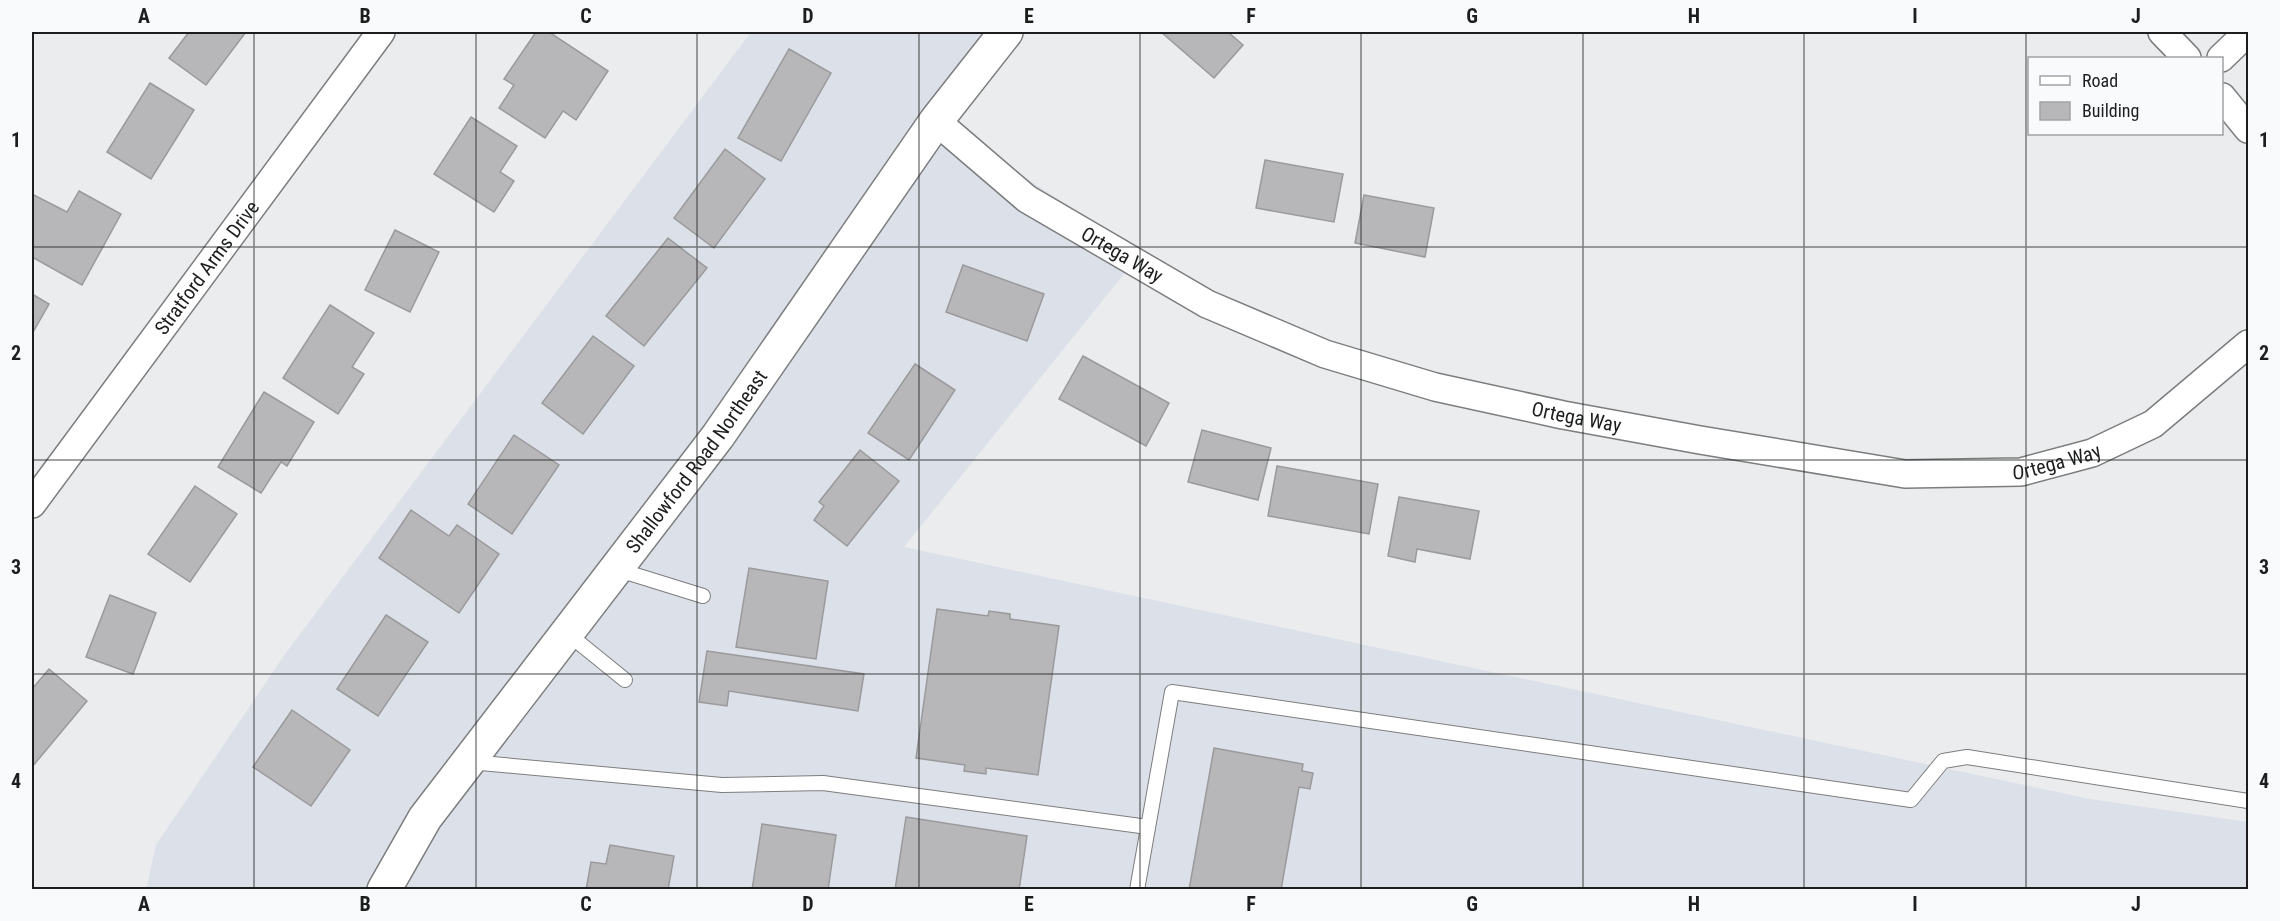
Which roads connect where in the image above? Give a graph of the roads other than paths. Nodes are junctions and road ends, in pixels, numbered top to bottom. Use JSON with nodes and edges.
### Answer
{"nodes":[{"id":1,"x":381,"y":32,"type":"edge"},
{"id":2,"x":1006,"y":32,"type":"edge"},
{"id":3,"x":2162,"y":32,"type":"edge"},
{"id":4,"x":2248,"y":32,"type":"edge"},
{"id":5,"x":2186,"y":57,"type":"edge"},
{"id":6,"x":2222,"y":57,"type":"edge"},
{"id":7,"x":2223,"y":98,"type":"edge"},
{"id":8,"x":936,"y":121,"type":"junction"},
{"id":9,"x":2248,"y":129,"type":"edge"},
{"id":10,"x":2248,"y":344,"type":"edge"},
{"id":11,"x":32,"y":504,"type":"edge"},
{"id":12,"x":616,"y":569,"type":"junction"},
{"id":13,"x":703,"y":596,"type":"dead end"},
{"id":14,"x":567,"y":633,"type":"junction"},
{"id":15,"x":625,"y":680,"type":"dead end"},
{"id":16,"x":468,"y":762,"type":"junction"},
{"id":17,"x":2248,"y":801,"type":"edge"},
{"id":18,"x":1148,"y":827,"type":"junction"},
{"id":19,"x":384,"y":890,"type":"edge"},
{"id":20,"x":1137,"y":890,"type":"edge"}],
"edges":[{"from":1,"to":11,"type":"street","name":"Stratford Arms Drive"},
{"from":2,"to":8,"type":"street","name":"Shallowford Road Northeast"},
{"from":3,"to":5,"type":"street"},
{"from":4,"to":6,"type":"street"},
{"from":7,"to":9,"type":"street"},
{"from":8,"to":10,"type":"street","name":"Ortega Way"},
{"from":8,"to":12,"type":"street","name":"Shallowford Road Northeast"},
{"from":12,"to":13,"type":"lane"},
{"from":12,"to":14,"type":"street","name":"Shallowford Road Northeast"},
{"from":14,"to":15,"type":"lane"},
{"from":14,"to":16,"type":"street","name":"Shallowford Road Northeast"},
{"from":16,"to":18,"type":"lane"},
{"from":16,"to":19,"type":"street","name":"Shallowford Road Northeast"},
{"from":17,"to":18,"type":"lane"},
{"from":18,"to":20,"type":"lane"}]}
